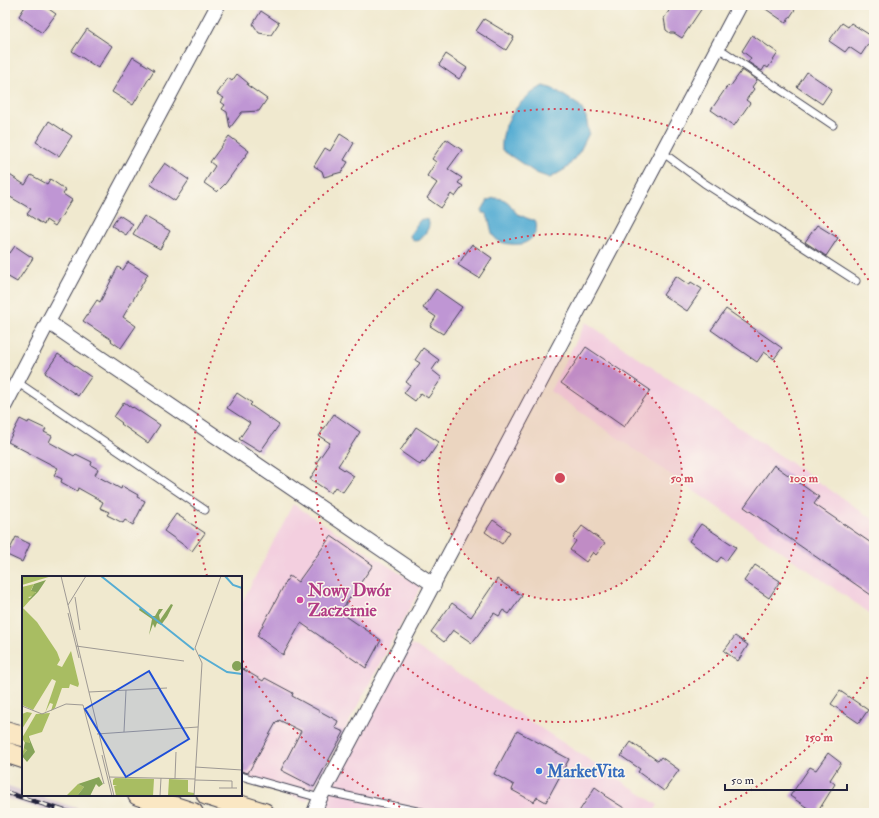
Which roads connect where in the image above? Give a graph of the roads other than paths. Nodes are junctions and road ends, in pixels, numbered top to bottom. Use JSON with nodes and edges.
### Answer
{"nodes":[{"id":1,"x":218,"y":5,"type":"edge"},
{"id":2,"x":740,"y":5,"type":"edge"},
{"id":3,"x":718,"y":47,"type":"junction"},
{"id":4,"x":833,"y":125,"type":"dead end"},
{"id":5,"x":662,"y":152,"type":"junction"},
{"id":6,"x":856,"y":281,"type":"dead end"},
{"id":7,"x":48,"y":322,"type":"junction"},
{"id":8,"x":17,"y":382,"type":"junction"},
{"id":9,"x":5,"y":405,"type":"edge"},
{"id":10,"x":204,"y":510,"type":"dead end"},
{"id":11,"x":434,"y":585,"type":"junction"},
{"id":12,"x":5,"y":731,"type":"edge"},
{"id":13,"x":22,"y":736,"type":"edge"},
{"id":14,"x":5,"y":752,"type":"edge"},
{"id":15,"x":22,"y":758,"type":"edge"},
{"id":16,"x":242,"y":776,"type":"edge"},
{"id":17,"x":322,"y":795,"type":"junction"},
{"id":18,"x":141,"y":796,"type":"edge"},
{"id":19,"x":210,"y":796,"type":"edge"},
{"id":20,"x":194,"y":813,"type":"edge"},
{"id":21,"x":264,"y":813,"type":"edge"},
{"id":22,"x":314,"y":813,"type":"edge"},
{"id":23,"x":426,"y":813,"type":"edge"}],
"edges":[{"from":1,"to":7,"type":"street"},
{"from":2,"to":3,"type":"street"},
{"from":3,"to":4,"type":"lane"},
{"from":3,"to":5,"type":"street"},
{"from":5,"to":6,"type":"lane"},
{"from":5,"to":11,"type":"street"},
{"from":7,"to":8,"type":"street"},
{"from":7,"to":11,"type":"street"},
{"from":8,"to":9,"type":"street"},
{"from":8,"to":10,"type":"lane"},
{"from":11,"to":17,"type":"street"},
{"from":12,"to":13,"type":"main road"},
{"from":14,"to":15,"type":"main road"},
{"from":16,"to":17,"type":"lane"},
{"from":17,"to":22,"type":"street"},
{"from":17,"to":23,"type":"lane"},
{"from":18,"to":20,"type":"main road"},
{"from":19,"to":21,"type":"main road"}]}
